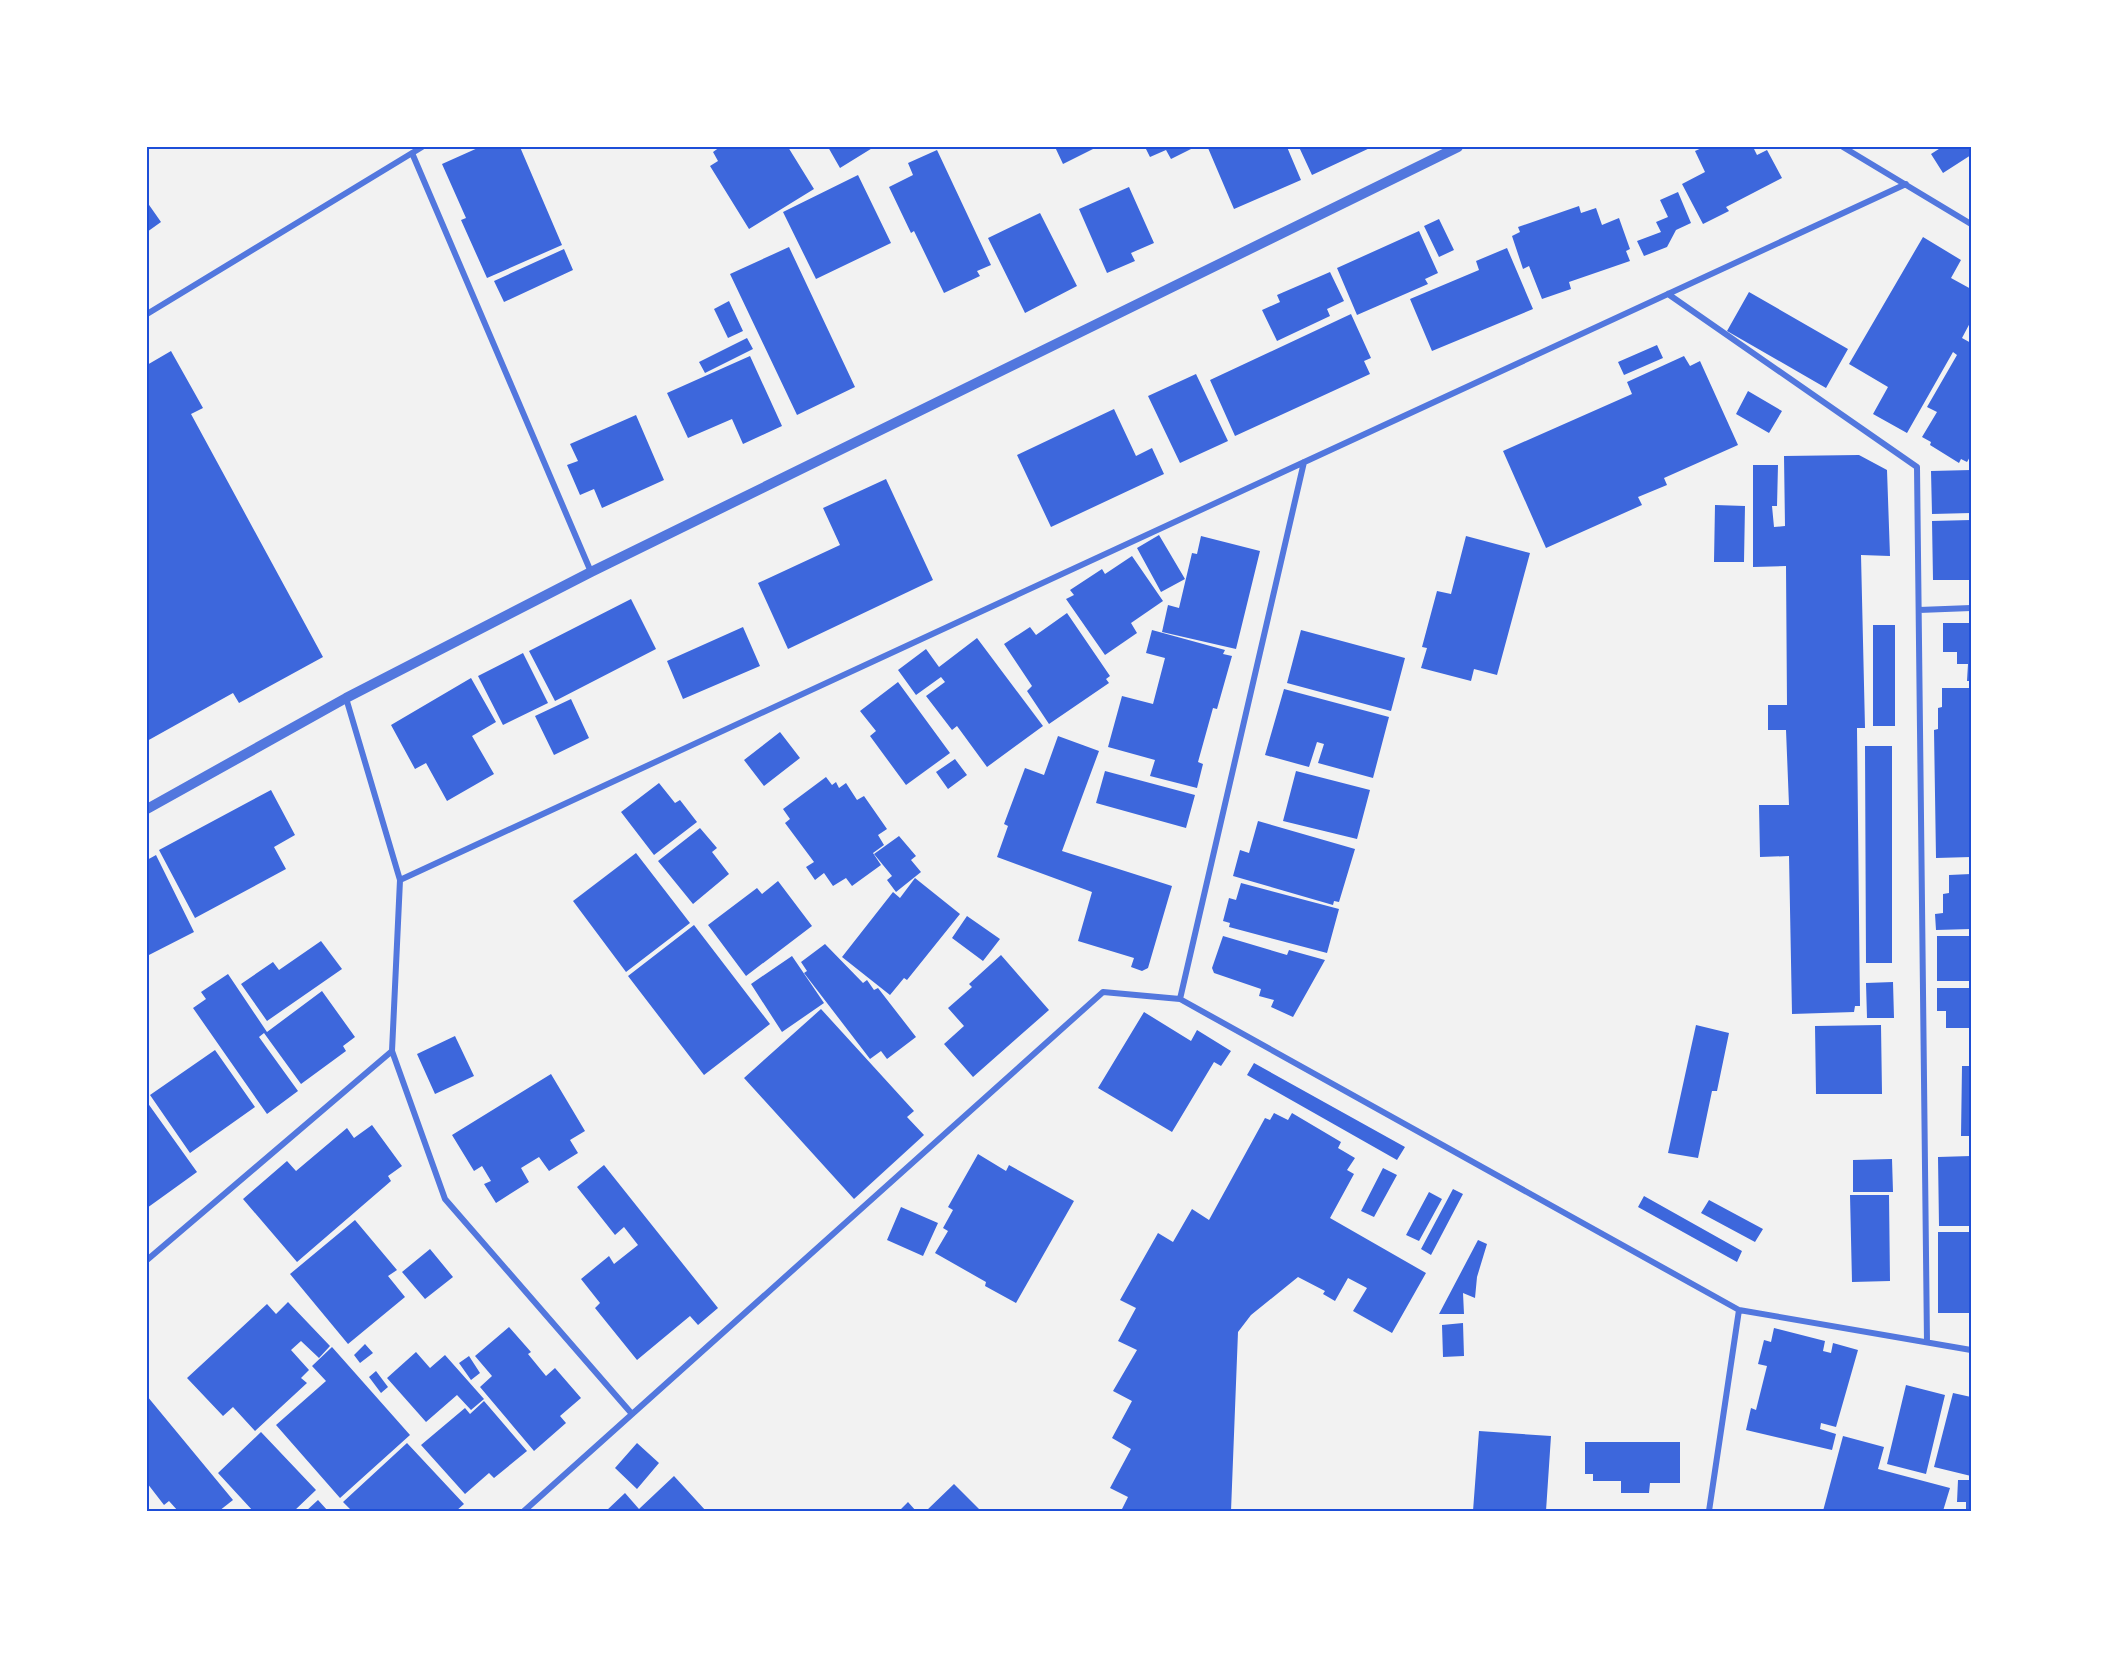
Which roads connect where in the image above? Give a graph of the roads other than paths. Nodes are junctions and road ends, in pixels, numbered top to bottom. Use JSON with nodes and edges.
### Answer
{"nodes":[{"id":1,"x":422,"y":147,"type":"edge"},
{"id":2,"x":1458,"y":147,"type":"edge"},
{"id":3,"x":1843,"y":147,"type":"edge"},
{"id":4,"x":412,"y":153,"type":"junction"},
{"id":5,"x":1906,"y":184,"type":"junction"},
{"id":6,"x":1971,"y":224,"type":"edge"},
{"id":7,"x":1668,"y":294,"type":"junction"},
{"id":8,"x":147,"y":314,"type":"edge"},
{"id":9,"x":1304,"y":462,"type":"junction"},
{"id":10,"x":591,"y":572,"type":"junction"},
{"id":11,"x":1971,"y":608,"type":"edge"},
{"id":12,"x":1919,"y":610,"type":"junction"},
{"id":13,"x":346,"y":698,"type":"junction"},
{"id":14,"x":147,"y":809,"type":"edge"},
{"id":15,"x":400,"y":880,"type":"junction"},
{"id":16,"x":1180,"y":999,"type":"junction"},
{"id":17,"x":392,"y":1051,"type":"junction"},
{"id":18,"x":147,"y":1260,"type":"edge"},
{"id":19,"x":1739,"y":1310,"type":"junction"},
{"id":20,"x":1927,"y":1342,"type":"junction"},
{"id":21,"x":1971,"y":1350,"type":"edge"},
{"id":22,"x":632,"y":1414,"type":"junction"},
{"id":23,"x":524,"y":1511,"type":"edge"},
{"id":24,"x":1709,"y":1511,"type":"edge"}],
"edges":[{"from":1,"to":4,"type":"street"},
{"from":2,"to":10,"type":"street"},
{"from":3,"to":5,"type":"street"},
{"from":4,"to":8,"type":"street"},
{"from":4,"to":10,"type":"street"},
{"from":5,"to":6,"type":"street"},
{"from":5,"to":7,"type":"street"},
{"from":7,"to":9,"type":"street"},
{"from":7,"to":12,"type":"street"},
{"from":9,"to":15,"type":"street"},
{"from":9,"to":16,"type":"street"},
{"from":10,"to":13,"type":"street"},
{"from":11,"to":12,"type":"street"},
{"from":12,"to":20,"type":"street"},
{"from":13,"to":14,"type":"street"},
{"from":13,"to":15,"type":"street"},
{"from":15,"to":17,"type":"street"},
{"from":16,"to":19,"type":"street"},
{"from":16,"to":22,"type":"street"},
{"from":17,"to":18,"type":"street"},
{"from":17,"to":22,"type":"street"},
{"from":19,"to":20,"type":"street"},
{"from":19,"to":24,"type":"street"},
{"from":20,"to":21,"type":"street"},
{"from":22,"to":23,"type":"street"}]}
